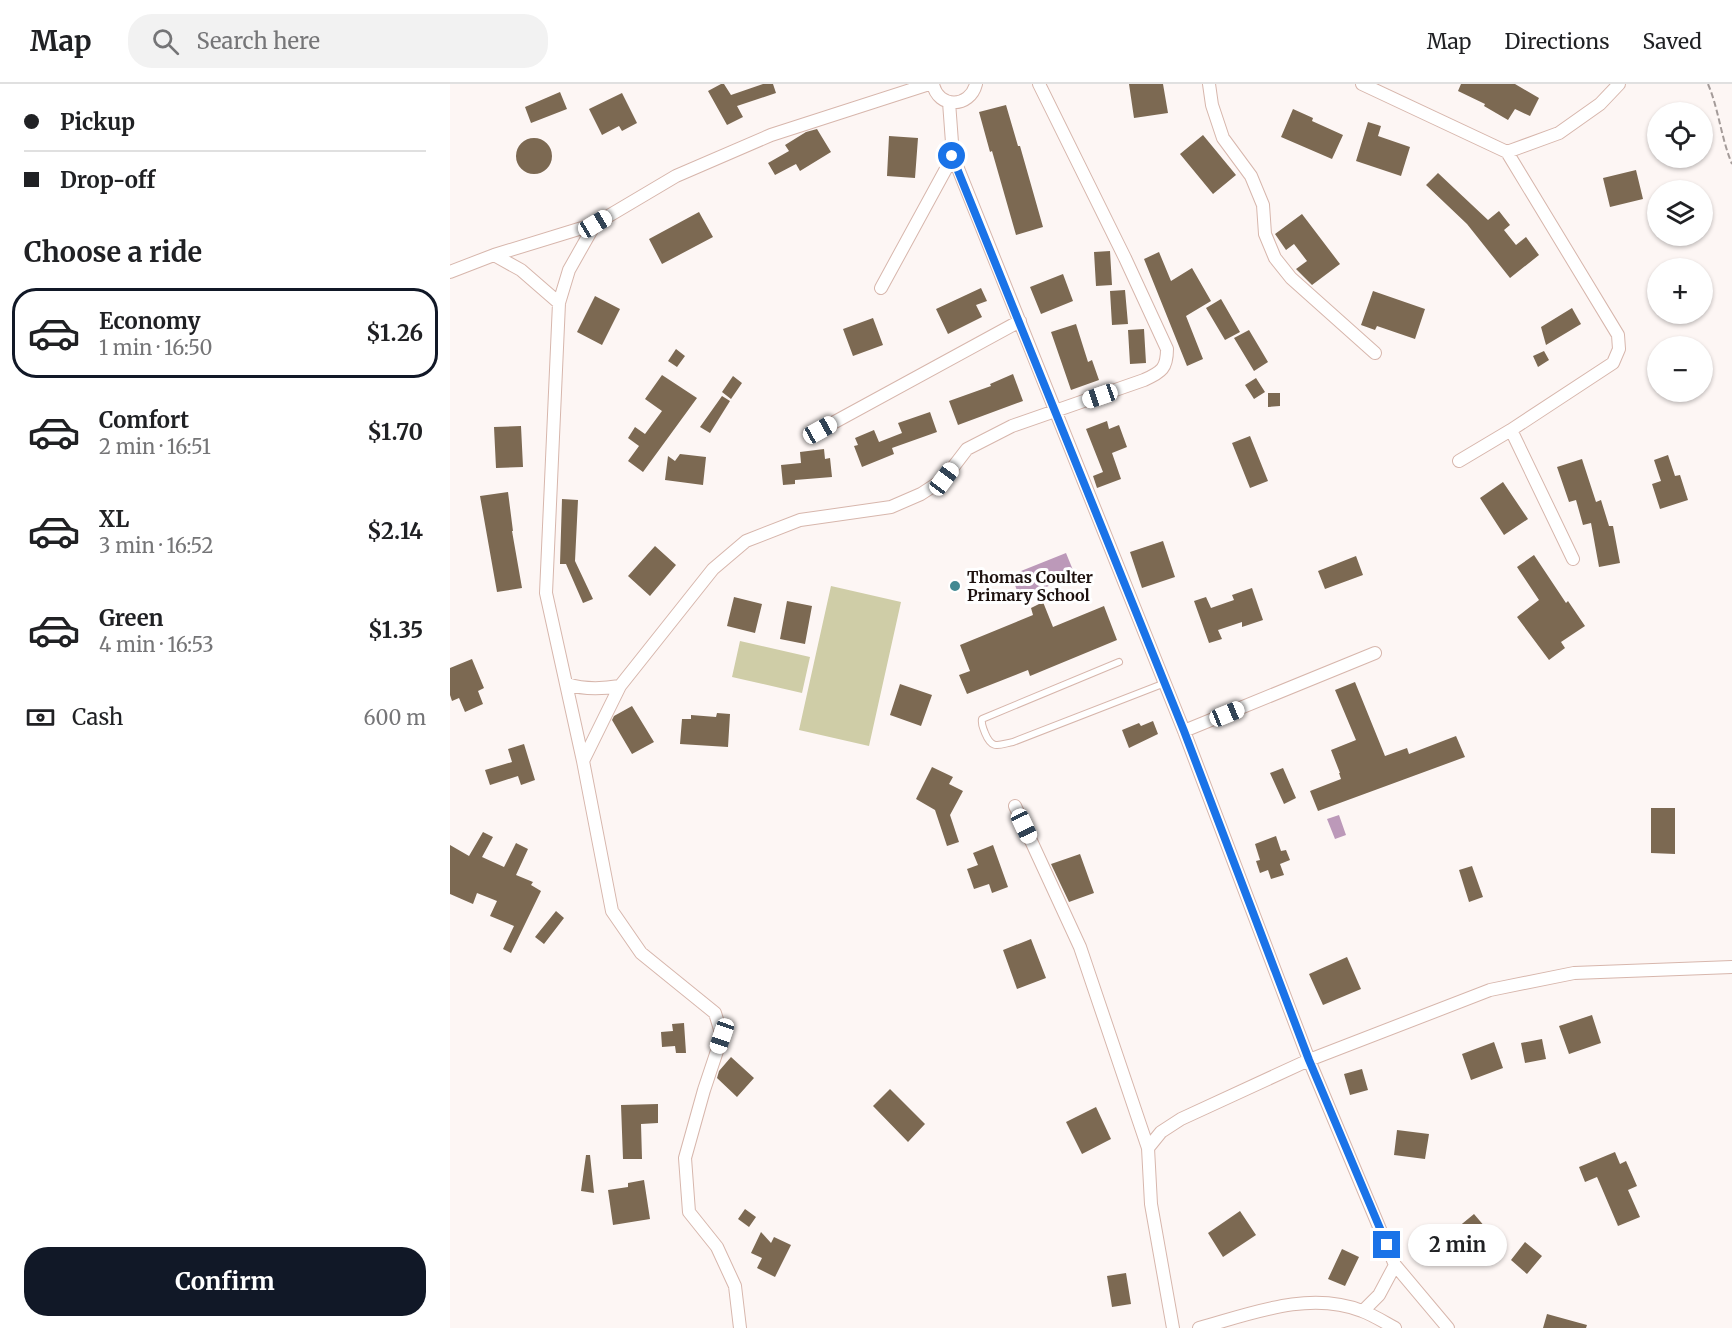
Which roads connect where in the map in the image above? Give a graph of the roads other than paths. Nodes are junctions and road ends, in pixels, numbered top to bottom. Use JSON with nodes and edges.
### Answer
{"nodes":[{"id":1,"x":931,"y":84,"type":"edge"},
{"id":2,"x":976,"y":84,"type":"edge"},
{"id":3,"x":1039,"y":84,"type":"edge"},
{"id":4,"x":1209,"y":84,"type":"edge"},
{"id":5,"x":1362,"y":84,"type":"edge"},
{"id":6,"x":1619,"y":84,"type":"edge"},
{"id":7,"x":949,"y":102,"type":"junction"},
{"id":8,"x":1507,"y":152,"type":"junction"},
{"id":9,"x":952,"y":156,"type":"junction"},
{"id":10,"x":595,"y":224,"type":"junction"},
{"id":11,"x":494,"y":255,"type":"junction"},
{"id":12,"x":450,"y":272,"type":"edge"},
{"id":13,"x":881,"y":288,"type":"dead end"},
{"id":14,"x":559,"y":303,"type":"junction"},
{"id":15,"x":1020,"y":321,"type":"junction"},
{"id":16,"x":1375,"y":353,"type":"dead end"},
{"id":17,"x":1055,"y":411,"type":"junction"},
{"id":18,"x":820,"y":430,"type":"dead end"},
{"id":19,"x":1511,"y":430,"type":"junction"},
{"id":20,"x":1459,"y":461,"type":"dead end"},
{"id":21,"x":1573,"y":559,"type":"dead end"},
{"id":22,"x":1375,"y":653,"type":"dead end"},
{"id":23,"x":1119,"y":662,"type":"dead end"},
{"id":24,"x":1165,"y":683,"type":"junction"},
{"id":25,"x":567,"y":684,"type":"junction"},
{"id":26,"x":620,"y":686,"type":"junction"},
{"id":27,"x":1184,"y":731,"type":"junction"},
{"id":28,"x":583,"y":761,"type":"junction"},
{"id":29,"x":1015,"y":806,"type":"dead end"},
{"id":30,"x":1732,"y":967,"type":"edge"},
{"id":31,"x":1309,"y":1060,"type":"junction"},
{"id":32,"x":1148,"y":1148,"type":"junction"},
{"id":33,"x":1395,"y":1265,"type":"junction"},
{"id":34,"x":1363,"y":1311,"type":"junction"},
{"id":35,"x":740,"y":1328,"type":"edge"},
{"id":36,"x":1173,"y":1328,"type":"edge"},
{"id":37,"x":1198,"y":1328,"type":"edge"},
{"id":38,"x":1395,"y":1328,"type":"edge"},
{"id":39,"x":1448,"y":1328,"type":"edge"}],
"edges":[{"from":1,"to":7,"type":"street"},
{"from":1,"to":10,"type":"street"},
{"from":2,"to":7,"type":"street"},
{"from":3,"to":17,"type":"street"},
{"from":4,"to":16,"type":"street"},
{"from":5,"to":8,"type":"street"},
{"from":6,"to":8,"type":"street"},
{"from":7,"to":9,"type":"street"},
{"from":8,"to":19,"type":"street"},
{"from":9,"to":13,"type":"street"},
{"from":9,"to":15,"type":"street"},
{"from":10,"to":11,"type":"street"},
{"from":10,"to":14,"type":"street"},
{"from":11,"to":12,"type":"street"},
{"from":11,"to":14,"type":"street"},
{"from":14,"to":25,"type":"street"},
{"from":15,"to":17,"type":"street"},
{"from":15,"to":18,"type":"street"},
{"from":17,"to":24,"type":"street"},
{"from":17,"to":26,"type":"street"},
{"from":19,"to":20,"type":"street"},
{"from":19,"to":21,"type":"street"},
{"from":22,"to":27,"type":"street"},
{"from":23,"to":24,"type":"lane"},
{"from":24,"to":27,"type":"street"},
{"from":25,"to":26,"type":"street"},
{"from":25,"to":28,"type":"street"},
{"from":26,"to":28,"type":"street"},
{"from":27,"to":31,"type":"street"},
{"from":28,"to":35,"type":"street"},
{"from":29,"to":32,"type":"street"},
{"from":30,"to":31,"type":"street"},
{"from":31,"to":32,"type":"street"},
{"from":31,"to":33,"type":"street"},
{"from":32,"to":36,"type":"street"},
{"from":33,"to":34,"type":"street"},
{"from":33,"to":39,"type":"street"},
{"from":34,"to":37,"type":"street"},
{"from":34,"to":38,"type":"street"}]}
